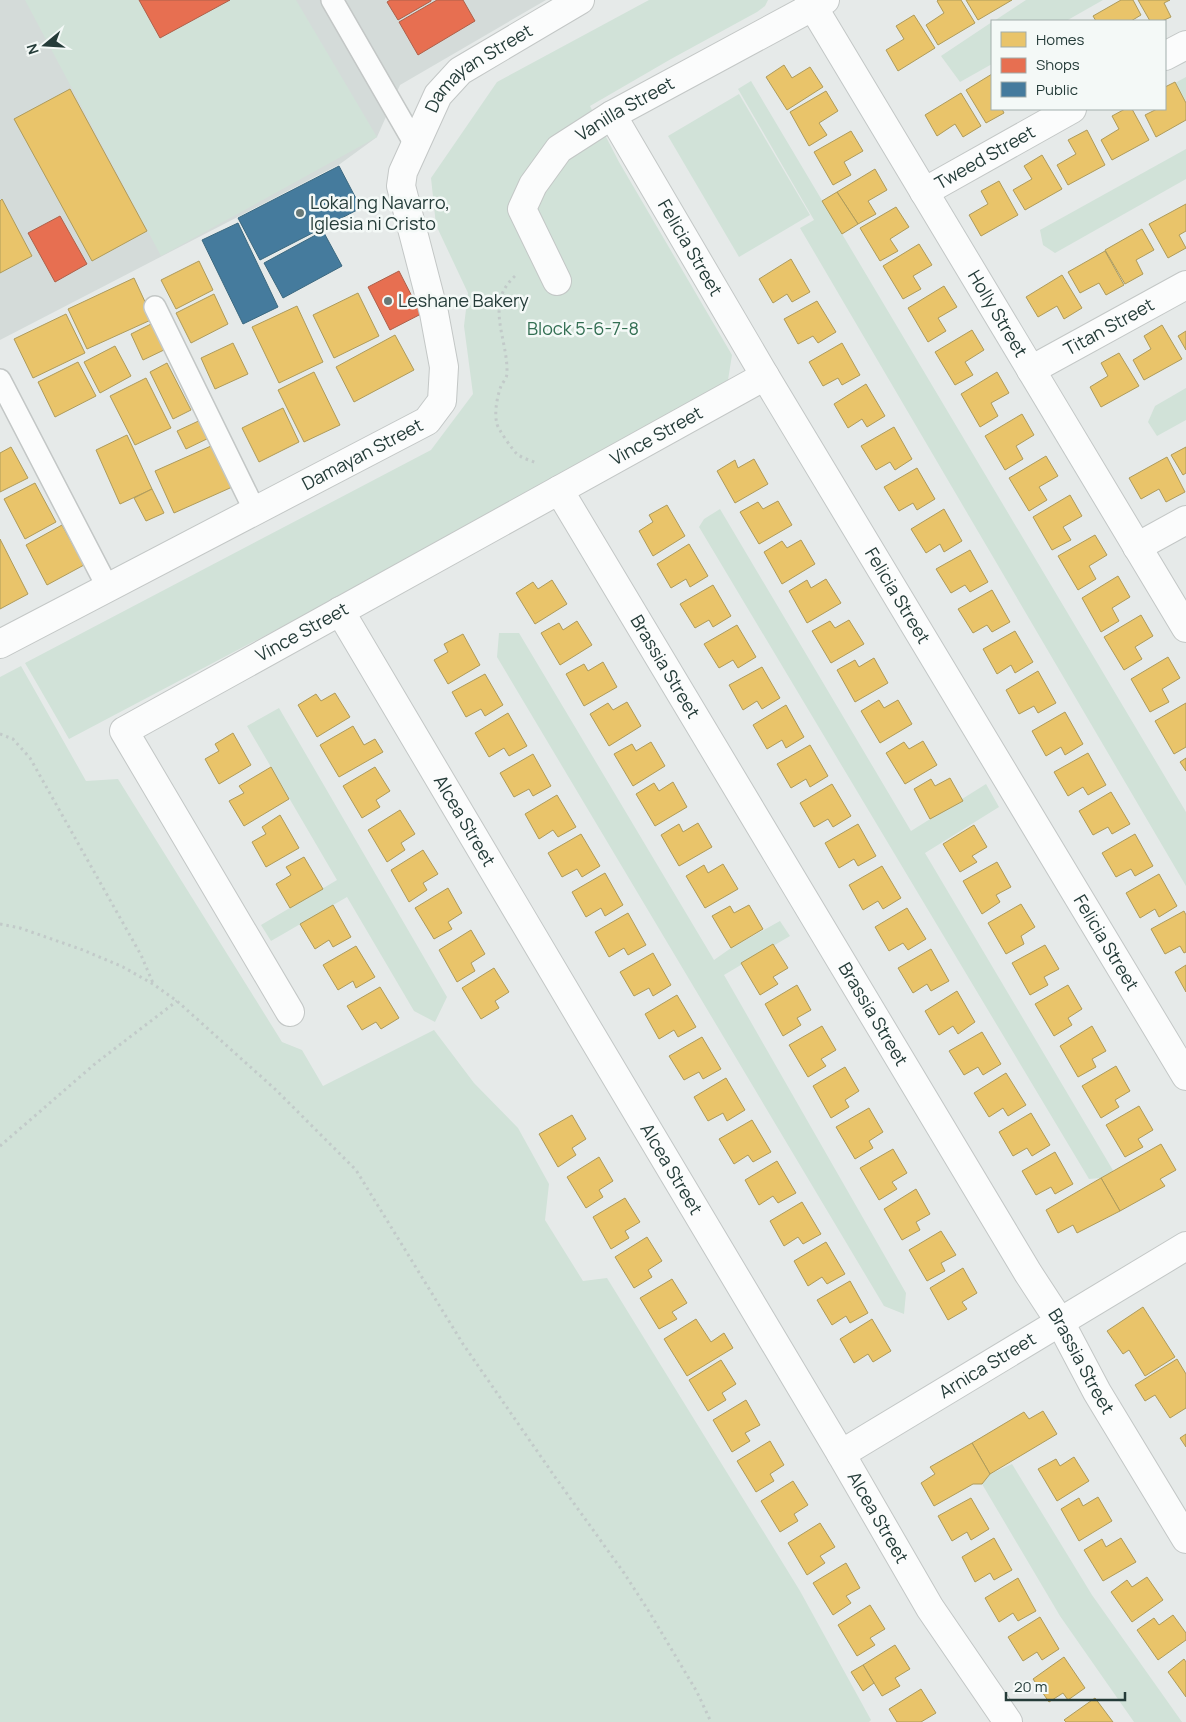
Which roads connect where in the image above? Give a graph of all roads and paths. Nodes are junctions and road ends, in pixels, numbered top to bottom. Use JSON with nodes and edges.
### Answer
{"nodes":[{"id":1,"x":332,"y":0,"type":"edge"},
{"id":2,"x":580,"y":0,"type":"edge"},
{"id":3,"x":816,"y":2,"type":"edge"},
{"id":4,"x":1186,"y":45,"type":"edge"},
{"id":5,"x":1166,"y":55,"type":"edge"},
{"id":6,"x":1070,"y":110,"type":"edge"},
{"id":7,"x":612,"y":114,"type":"junction"},
{"id":8,"x":415,"y":144,"type":"junction"},
{"id":9,"x":924,"y":192,"type":"junction"},
{"id":10,"x":543,"y":253,"type":"junction"},
{"id":11,"x":557,"y":281,"type":"dead end"},
{"id":12,"x":1186,"y":285,"type":"edge"},
{"id":13,"x":155,"y":307,"type":"dead end"},
{"id":14,"x":1031,"y":370,"type":"junction"},
{"id":15,"x":765,"y":376,"type":"junction"},
{"id":16,"x":0,"y":380,"type":"edge"},
{"id":17,"x":559,"y":490,"type":"junction"},
{"id":18,"x":255,"y":511,"type":"junction"},
{"id":19,"x":1186,"y":520,"type":"edge"},
{"id":20,"x":1137,"y":547,"type":"junction"},
{"id":21,"x":108,"y":588,"type":"junction"},
{"id":22,"x":340,"y":611,"type":"junction"},
{"id":23,"x":1186,"y":628,"type":"edge"},
{"id":24,"x":0,"y":644,"type":"edge"},
{"id":25,"x":0,"y":734,"type":"edge"},
{"id":26,"x":0,"y":924,"type":"edge"},
{"id":27,"x":153,"y":984,"type":"junction"},
{"id":28,"x":178,"y":1001,"type":"junction"},
{"id":29,"x":290,"y":1012,"type":"dead end"},
{"id":30,"x":1186,"y":1076,"type":"edge"},
{"id":31,"x":0,"y":1146,"type":"edge"},
{"id":32,"x":1186,"y":1246,"type":"edge"},
{"id":33,"x":1060,"y":1322,"type":"junction"},
{"id":34,"x":841,"y":1454,"type":"junction"},
{"id":35,"x":1186,"y":1539,"type":"edge"},
{"id":36,"x":712,"y":1722,"type":"edge"},
{"id":37,"x":1008,"y":1722,"type":"edge"}],
"edges":[{"from":1,"to":8,"type":"lane"},
{"from":2,"to":8,"type":"street","name":"Damayan Street"},
{"from":3,"to":7,"type":"street","name":"Vanilla Street"},
{"from":3,"to":9,"type":"street","name":"Holly Street"},
{"from":4,"to":5,"type":"street"},
{"from":6,"to":9,"type":"street","name":"Tweed Street"},
{"from":7,"to":10,"type":"street","name":"Vanilla Street"},
{"from":7,"to":15,"type":"street","name":"Felicia Street"},
{"from":8,"to":18,"type":"street","name":"Damayan Street"},
{"from":9,"to":14,"type":"street","name":"Holly Street"},
{"from":10,"to":11,"type":"street","name":"Vanilla Street"},
{"from":10,"to":17,"type":"path"},
{"from":12,"to":14,"type":"street","name":"Titan Street"},
{"from":13,"to":18,"type":"lane"},
{"from":14,"to":20,"type":"street","name":"Holly Street"},
{"from":15,"to":17,"type":"street","name":"Vince Street"},
{"from":15,"to":30,"type":"street","name":"Felicia Street"},
{"from":16,"to":21,"type":"lane"},
{"from":17,"to":22,"type":"street","name":"Vince Street"},
{"from":17,"to":33,"type":"street","name":"Brassia Street"},
{"from":18,"to":21,"type":"street","name":"Damayan Street"},
{"from":19,"to":20,"type":"street"},
{"from":20,"to":23,"type":"street","name":"Holly Street"},
{"from":21,"to":24,"type":"street","name":"Damayan Street"},
{"from":22,"to":29,"type":"street","name":"Vince Street"},
{"from":22,"to":34,"type":"street","name":"Alcea Street"},
{"from":25,"to":27,"type":"path"},
{"from":26,"to":27,"type":"path"},
{"from":27,"to":28,"type":"path"},
{"from":28,"to":31,"type":"path"},
{"from":28,"to":36,"type":"path"},
{"from":32,"to":33,"type":"street","name":"Arnica Street"},
{"from":33,"to":34,"type":"street","name":"Arnica Street"},
{"from":33,"to":35,"type":"street","name":"Brassia Street"},
{"from":34,"to":37,"type":"street","name":"Alcea Street"}]}
